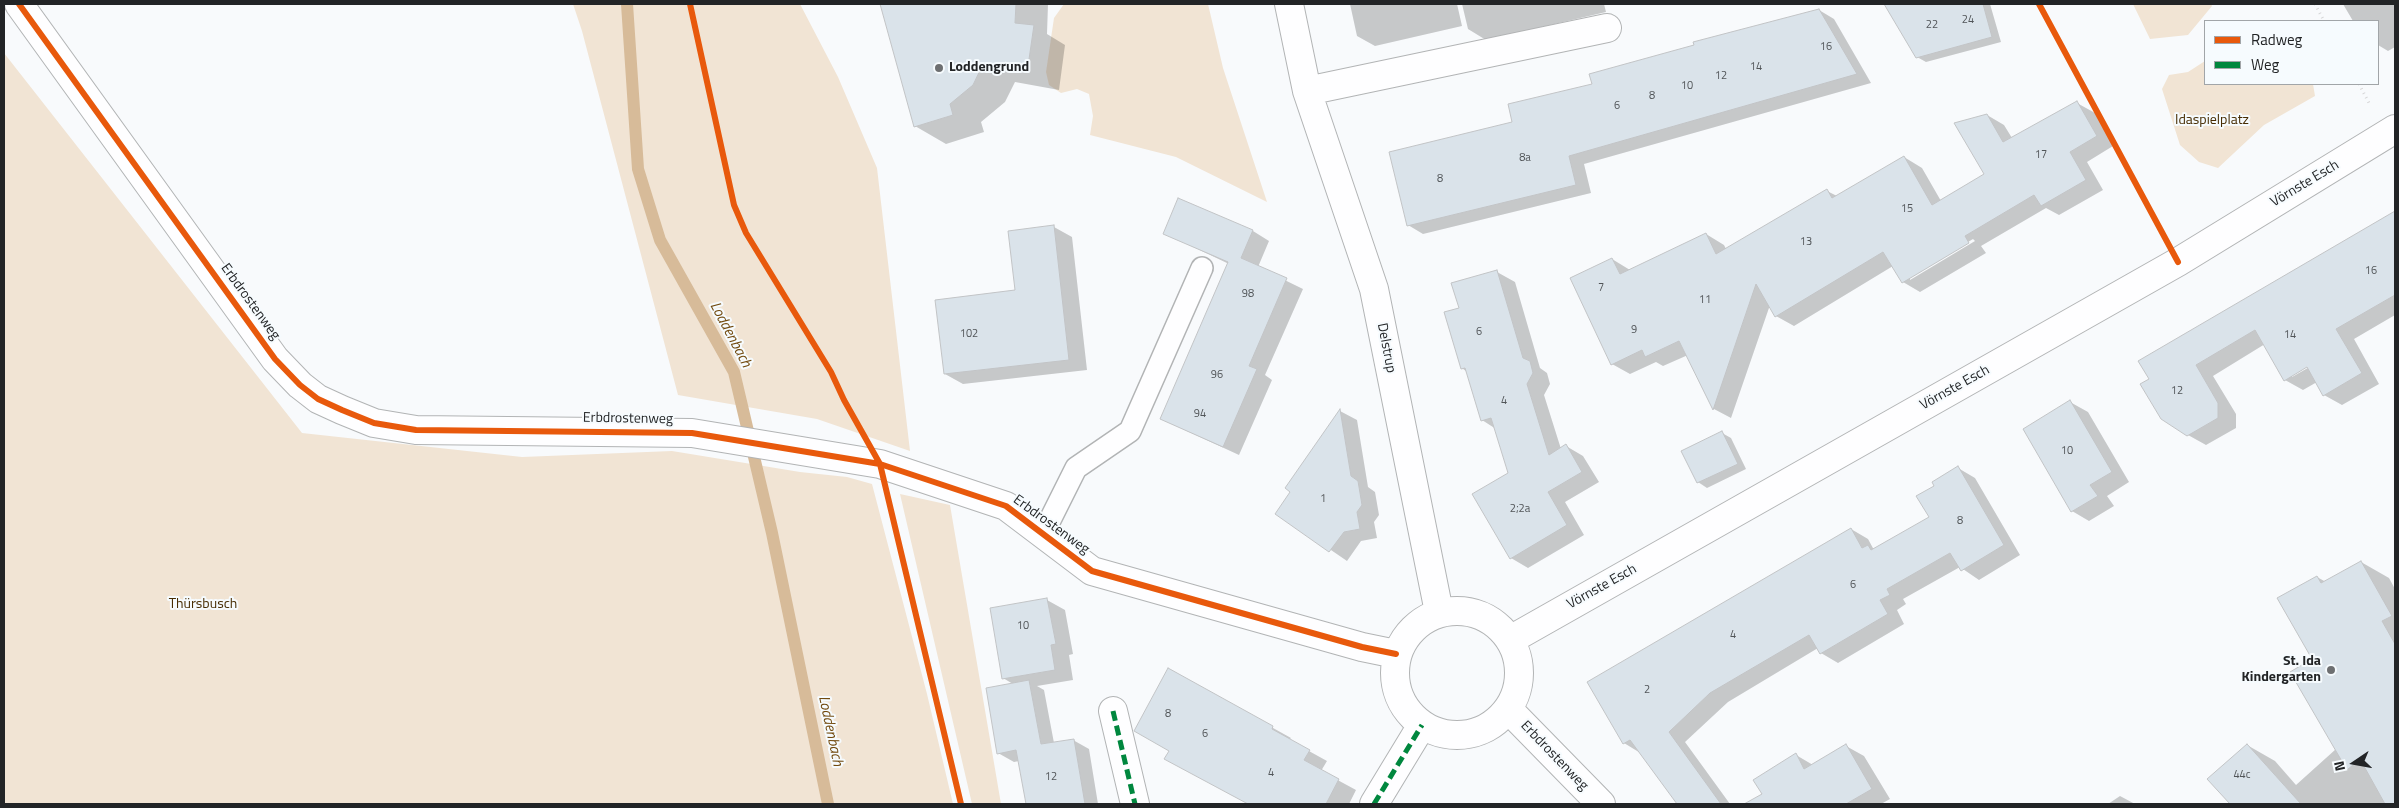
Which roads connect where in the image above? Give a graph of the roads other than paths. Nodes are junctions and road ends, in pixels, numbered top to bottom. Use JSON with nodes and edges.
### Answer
{"nodes":[{"id":1,"x":19,"y":4,"type":"edge"},
{"id":2,"x":1288,"y":4,"type":"edge"},
{"id":3,"x":1607,"y":28,"type":"dead end"},
{"id":4,"x":1307,"y":91,"type":"junction"},
{"id":5,"x":2395,"y":129,"type":"edge"},
{"id":6,"x":1202,"y":268,"type":"dead end"},
{"id":7,"x":1043,"y":534,"type":"junction"},
{"id":8,"x":1439,"y":612,"type":"junction"},
{"id":9,"x":1510,"y":640,"type":"junction"},
{"id":10,"x":1396,"y":654,"type":"junction"},
{"id":11,"x":1508,"y":709,"type":"junction"},
{"id":12,"x":1113,"y":710,"type":"dead end"},
{"id":13,"x":1422,"y":725,"type":"junction"},
{"id":14,"x":1135,"y":804,"type":"edge"},
{"id":15,"x":1374,"y":804,"type":"edge"},
{"id":16,"x":1601,"y":804,"type":"edge"}],
"edges":[{"from":1,"to":7,"type":"street","name":"Erbdrostenweg"},
{"from":2,"to":4,"type":"street","name":"Delstrup"},
{"from":3,"to":4,"type":"street"},
{"from":4,"to":8,"type":"street","name":"Delstrup"},
{"from":5,"to":9,"type":"street","name":"Vörnste Esch"},
{"from":6,"to":7,"type":"lane"},
{"from":7,"to":10,"type":"street","name":"Erbdrostenweg"},
{"from":8,"to":9,"type":"street"},
{"from":8,"to":10,"type":"street"},
{"from":9,"to":11,"type":"street"},
{"from":10,"to":13,"type":"street"},
{"from":11,"to":13,"type":"street"},
{"from":11,"to":16,"type":"street","name":"Erbdrostenweg"},
{"from":12,"to":14,"type":"street"},
{"from":13,"to":15,"type":"street"}]}
